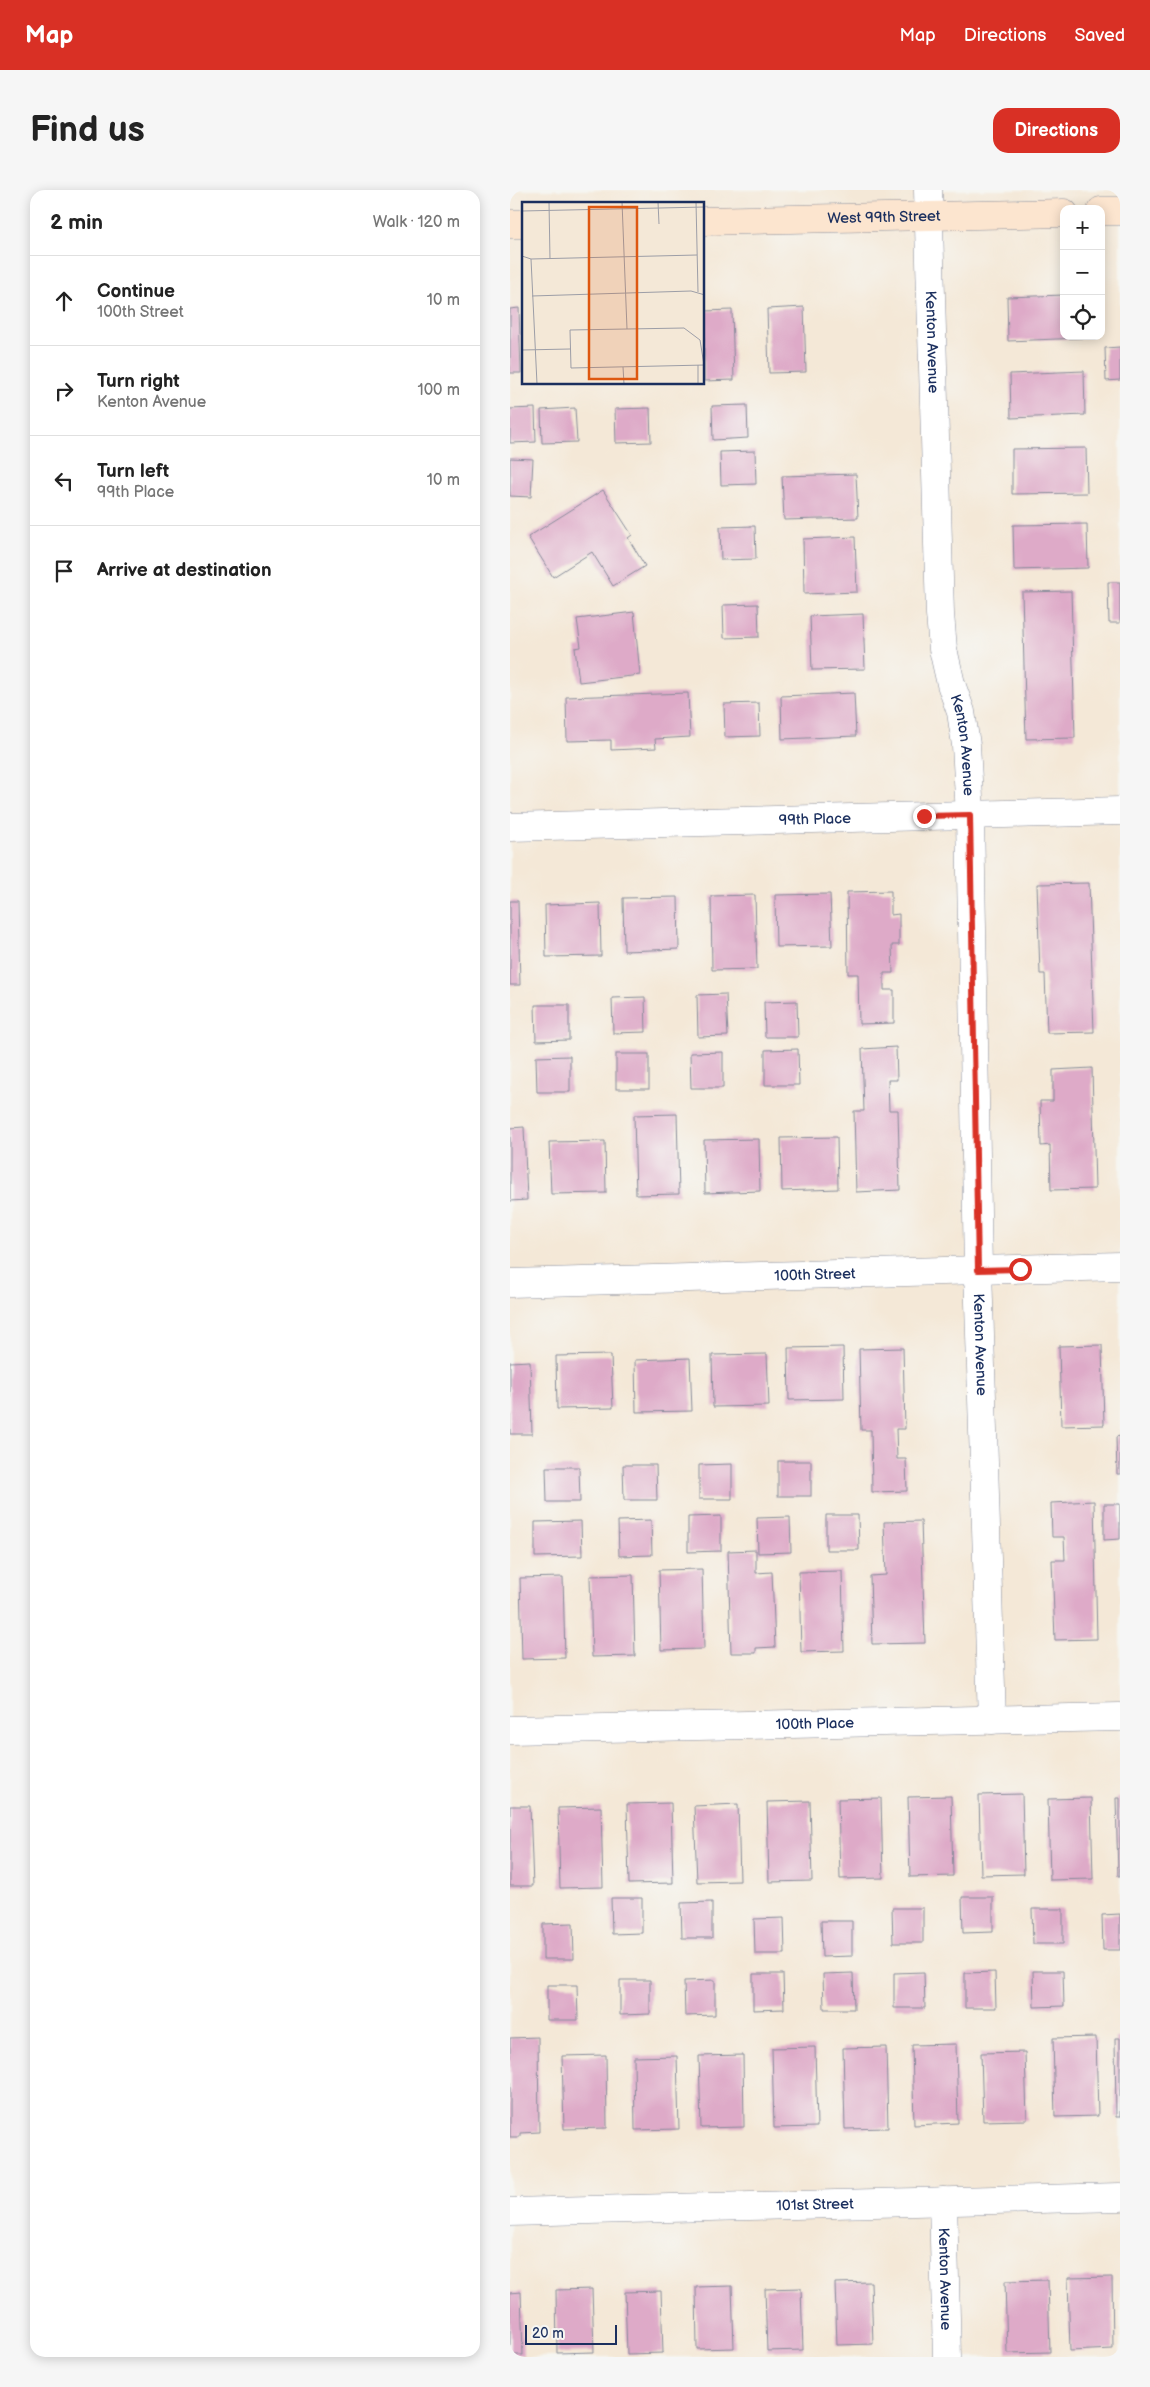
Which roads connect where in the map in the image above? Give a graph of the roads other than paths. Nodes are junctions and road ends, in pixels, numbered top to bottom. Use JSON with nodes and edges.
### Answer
{"nodes":[{"id":1,"x":928,"y":190,"type":"edge"},
{"id":2,"x":1120,"y":211,"type":"edge"},
{"id":3,"x":1105,"y":212,"type":"edge"},
{"id":4,"x":1060,"y":213,"type":"edge"},
{"id":5,"x":929,"y":218,"type":"junction"},
{"id":6,"x":705,"y":221,"type":"edge"},
{"id":7,"x":1120,"y":811,"type":"edge"},
{"id":8,"x":970,"y":815,"type":"junction"},
{"id":9,"x":510,"y":826,"type":"edge"},
{"id":10,"x":1120,"y":1266,"type":"edge"},
{"id":11,"x":978,"y":1270,"type":"junction"},
{"id":12,"x":510,"y":1283,"type":"edge"},
{"id":13,"x":1120,"y":1717,"type":"edge"},
{"id":14,"x":992,"y":1720,"type":"junction"},
{"id":15,"x":510,"y":1730,"type":"edge"},
{"id":16,"x":1120,"y":2197,"type":"edge"},
{"id":17,"x":943,"y":2201,"type":"junction"},
{"id":18,"x":510,"y":2212,"type":"edge"},
{"id":19,"x":947,"y":2357,"type":"edge"}],
"edges":[{"from":1,"to":5,"type":"street","name":"Kenton Avenue"},
{"from":2,"to":3,"type":"street"},
{"from":4,"to":5,"type":"street","name":"West 99th Street"},
{"from":5,"to":6,"type":"street","name":"West 99th Street"},
{"from":5,"to":8,"type":"street","name":"Kenton Avenue"},
{"from":7,"to":8,"type":"street","name":"99th Place"},
{"from":8,"to":9,"type":"street","name":"99th Place"},
{"from":8,"to":11,"type":"street","name":"Kenton Avenue"},
{"from":10,"to":11,"type":"street","name":"100th Street"},
{"from":11,"to":12,"type":"street","name":"100th Street"},
{"from":11,"to":14,"type":"street","name":"Kenton Avenue"},
{"from":13,"to":14,"type":"street","name":"100th Place"},
{"from":14,"to":15,"type":"street","name":"100th Place"},
{"from":16,"to":17,"type":"street","name":"101st Street"},
{"from":17,"to":18,"type":"street","name":"101st Street"},
{"from":17,"to":19,"type":"street","name":"Kenton Avenue"}]}
